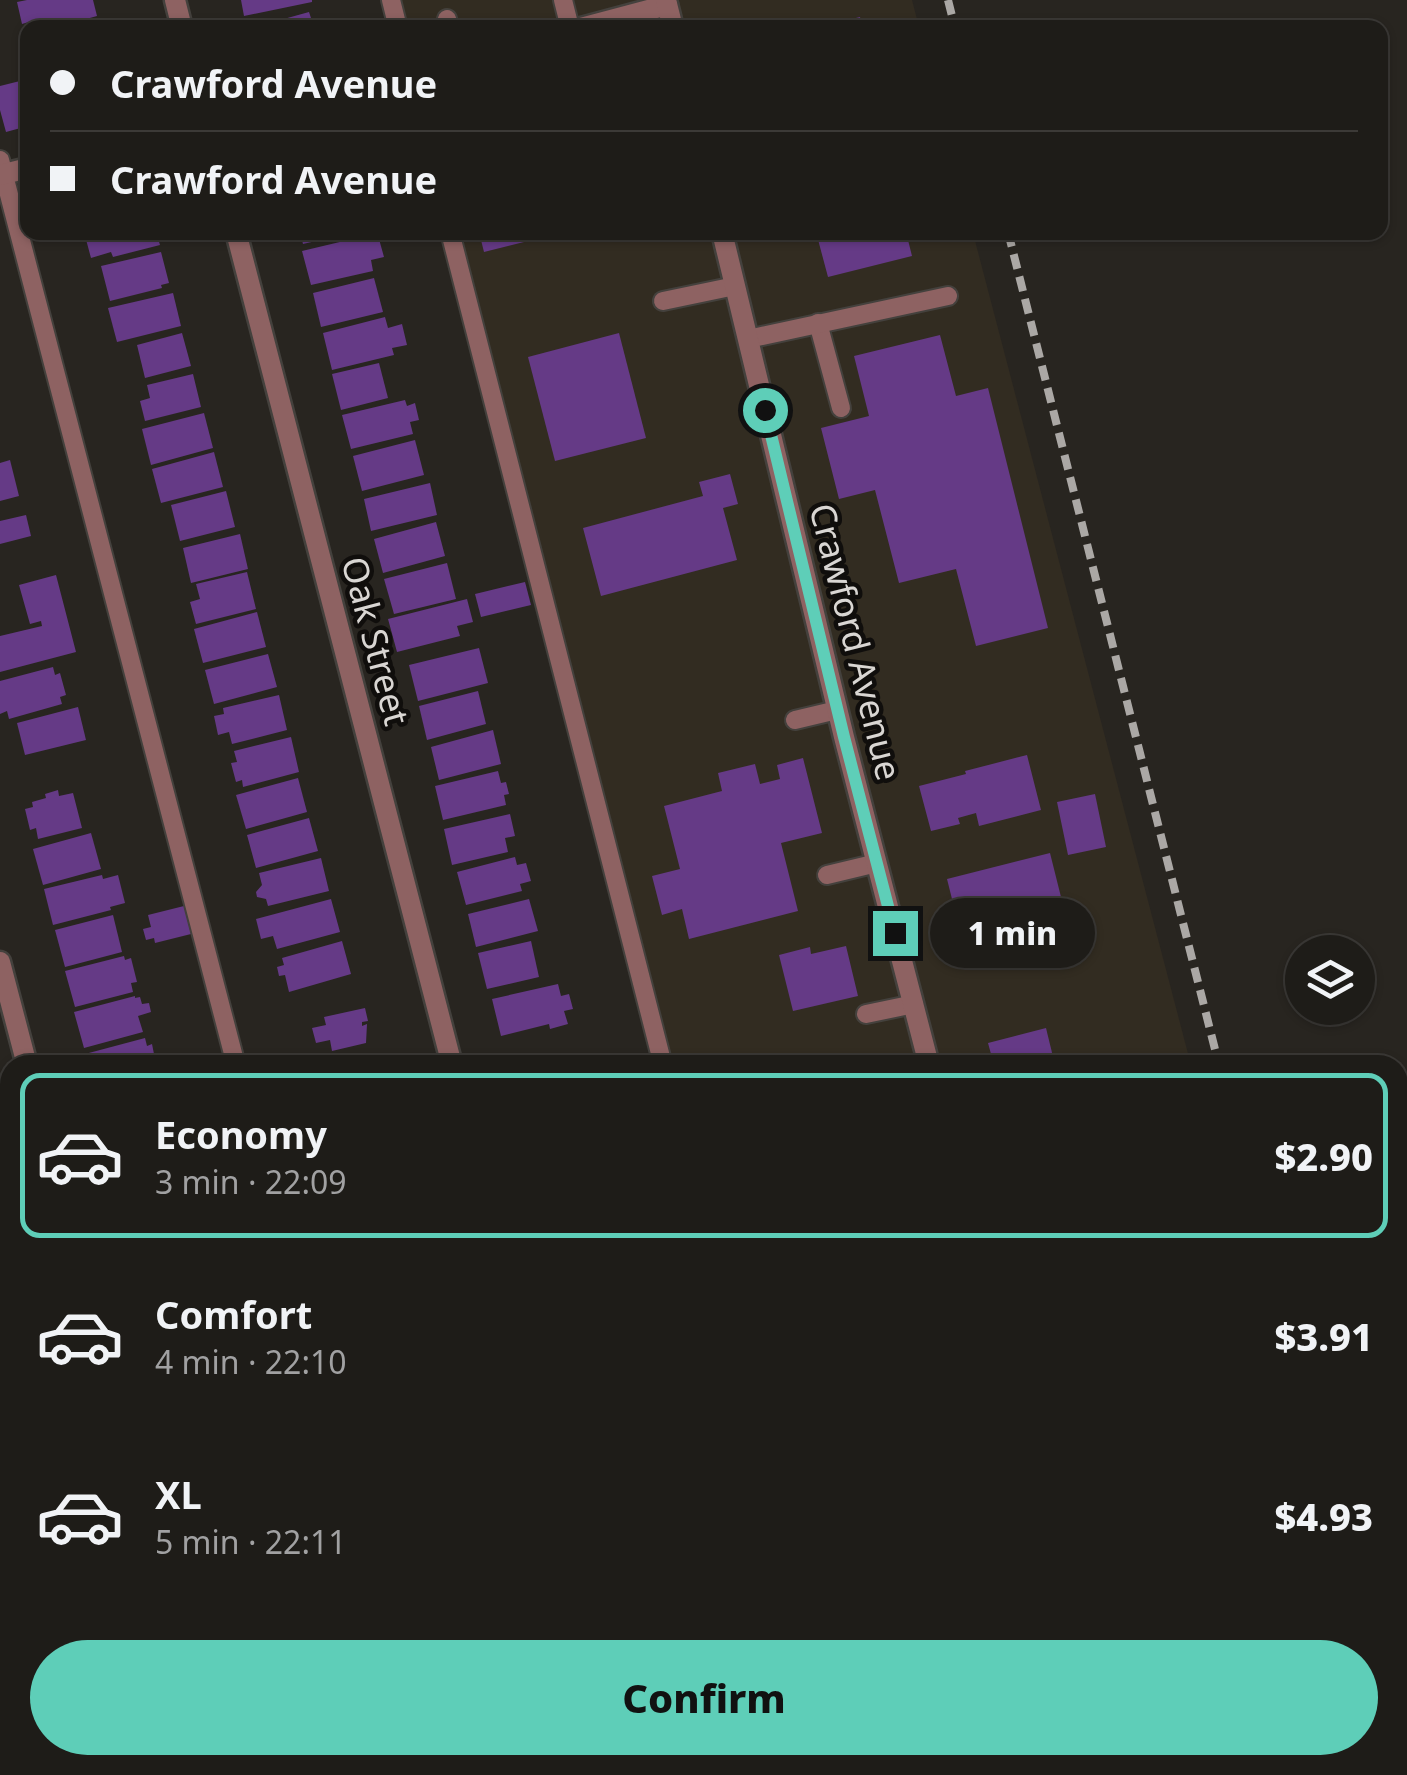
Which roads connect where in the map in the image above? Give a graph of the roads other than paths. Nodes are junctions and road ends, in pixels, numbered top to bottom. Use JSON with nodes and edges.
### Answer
{"nodes":[{"id":1,"x":667,"y":3,"type":"edge"},
{"id":2,"x":609,"y":20,"type":"edge"},
{"id":3,"x":1,"y":170,"type":"edge"},
{"id":4,"x":238,"y":240,"type":"edge"},
{"id":5,"x":452,"y":240,"type":"edge"},
{"id":6,"x":724,"y":240,"type":"edge"},
{"id":7,"x":735,"y":286,"type":"junction"},
{"id":8,"x":948,"y":296,"type":"dead end"},
{"id":9,"x":664,"y":301,"type":"dead end"},
{"id":10,"x":818,"y":324,"type":"junction"},
{"id":11,"x":748,"y":338,"type":"junction"},
{"id":12,"x":841,"y":408,"type":"dead end"},
{"id":13,"x":837,"y":710,"type":"junction"},
{"id":14,"x":795,"y":720,"type":"dead end"},
{"id":15,"x":876,"y":862,"type":"junction"},
{"id":16,"x":827,"y":876,"type":"dead end"},
{"id":17,"x":0,"y":962,"type":"edge"},
{"id":18,"x":914,"y":1004,"type":"junction"},
{"id":19,"x":866,"y":1014,"type":"dead end"},
{"id":20,"x":24,"y":1055,"type":"edge"},
{"id":21,"x":233,"y":1055,"type":"edge"},
{"id":22,"x":449,"y":1055,"type":"edge"},
{"id":23,"x":660,"y":1055,"type":"edge"},
{"id":24,"x":927,"y":1055,"type":"edge"}],
"edges":[{"from":1,"to":2,"type":"street"},
{"from":3,"to":21,"type":"lane"},
{"from":4,"to":22,"type":"street","name":"Oak Street"},
{"from":5,"to":23,"type":"lane"},
{"from":6,"to":7,"type":"street","name":"Crawford Avenue"},
{"from":7,"to":9,"type":"lane"},
{"from":7,"to":11,"type":"street","name":"Crawford Avenue"},
{"from":8,"to":10,"type":"lane"},
{"from":10,"to":11,"type":"lane"},
{"from":10,"to":12,"type":"lane"},
{"from":11,"to":13,"type":"street","name":"Crawford Avenue"},
{"from":13,"to":14,"type":"lane"},
{"from":13,"to":15,"type":"street","name":"Crawford Avenue"},
{"from":15,"to":16,"type":"lane"},
{"from":15,"to":18,"type":"street","name":"Crawford Avenue"},
{"from":17,"to":20,"type":"street"},
{"from":18,"to":19,"type":"lane"},
{"from":18,"to":24,"type":"street","name":"Crawford Avenue"}]}
